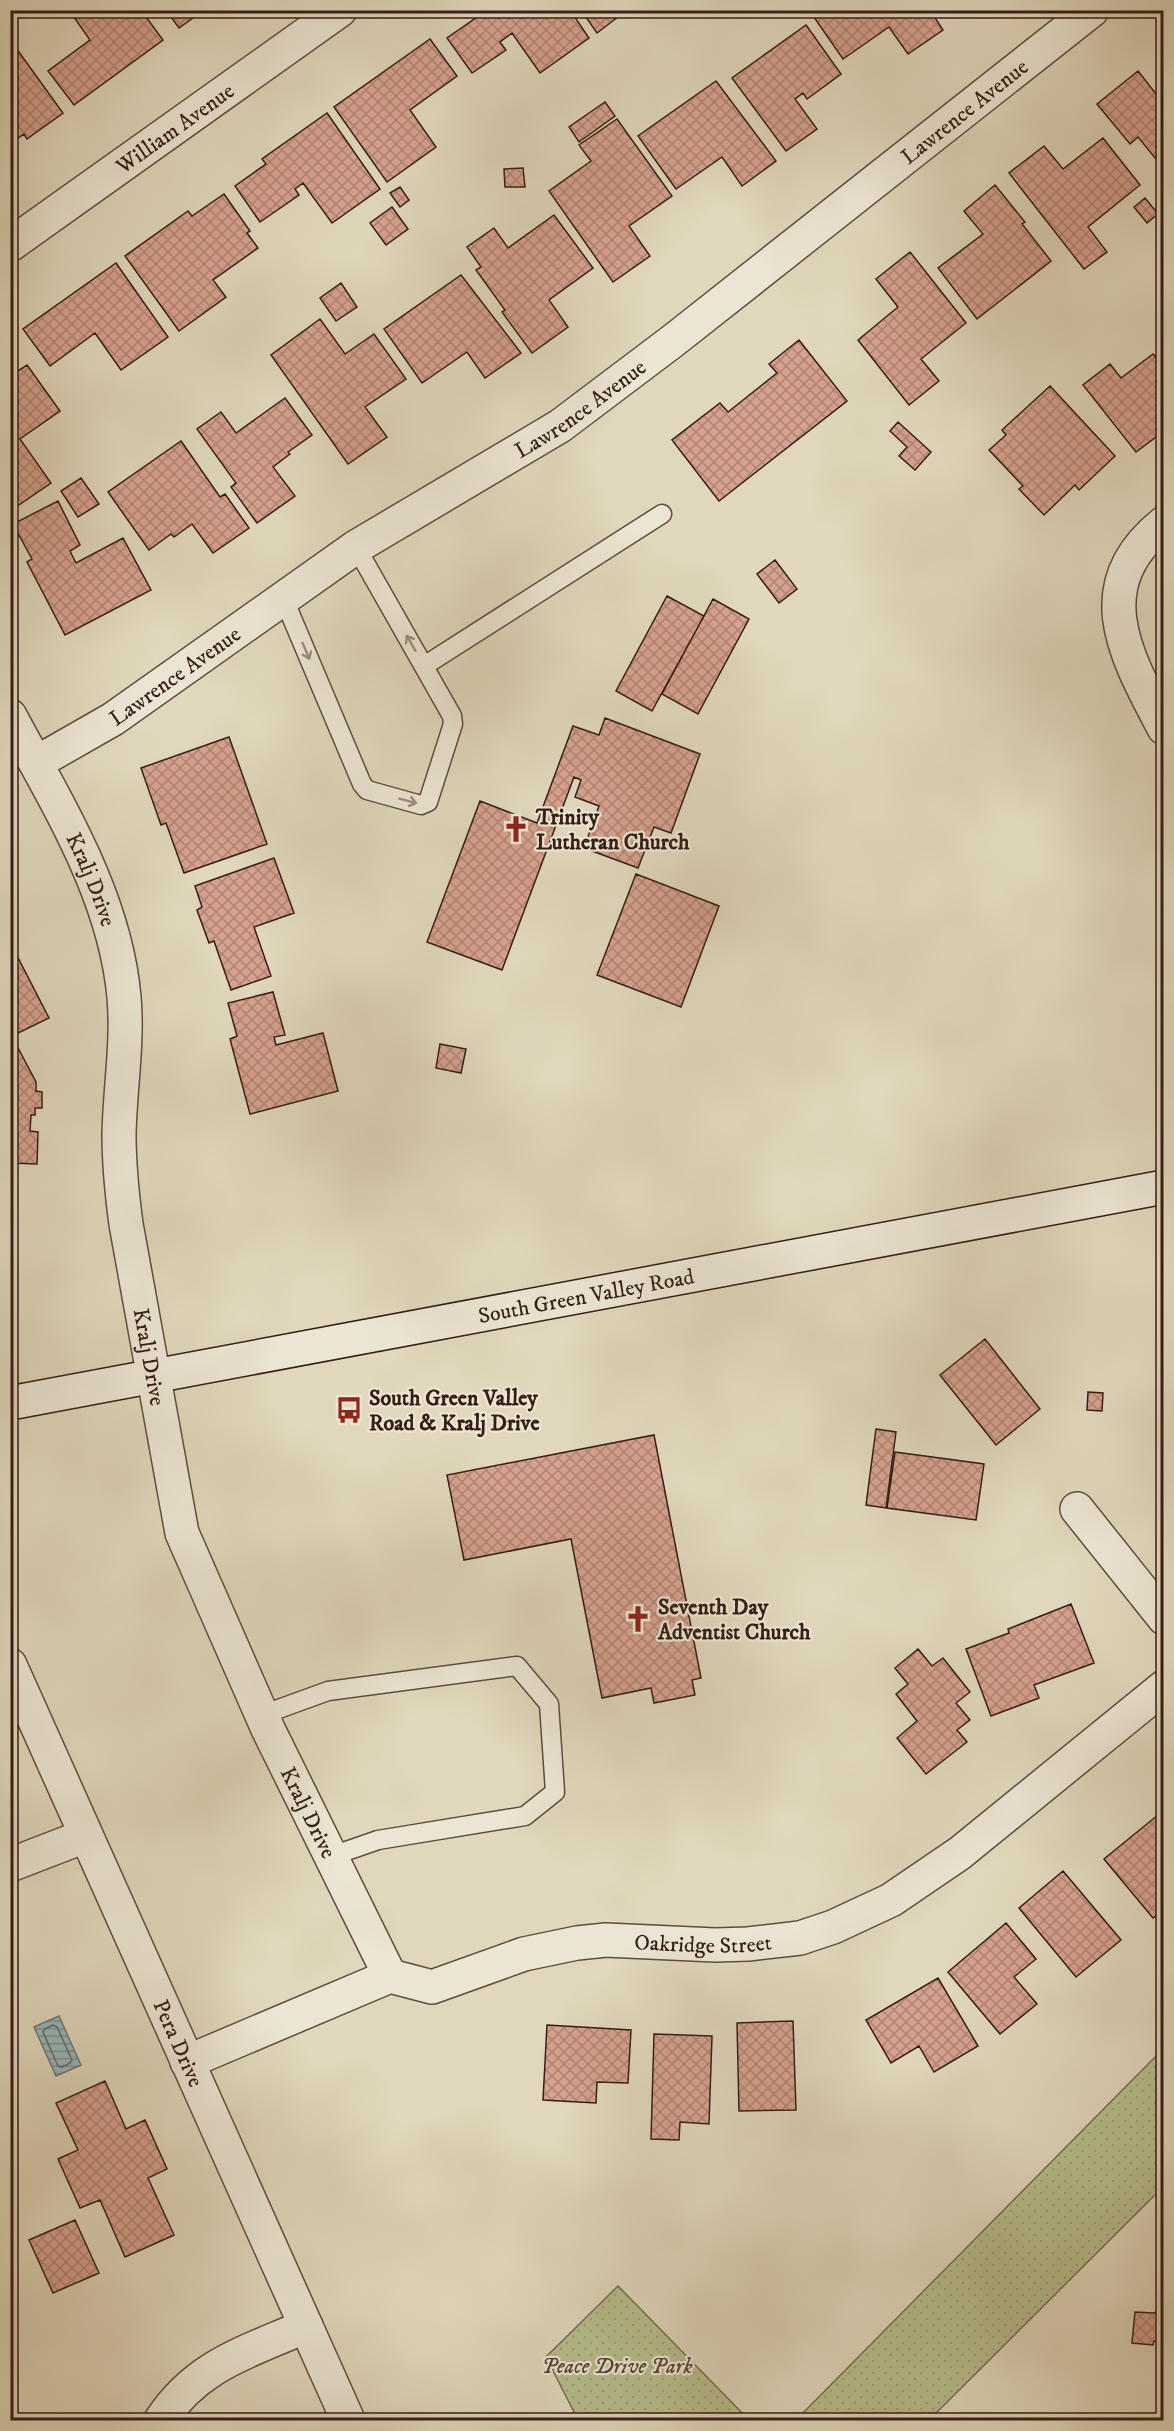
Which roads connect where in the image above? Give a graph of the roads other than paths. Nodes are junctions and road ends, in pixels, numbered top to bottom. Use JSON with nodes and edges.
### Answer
{"nodes":[{"id":1,"x":340,"y":10,"type":"edge"},
{"id":2,"x":1092,"y":10,"type":"edge"},
{"id":3,"x":10,"y":245,"type":"edge"},
{"id":4,"x":662,"y":514,"type":"dead end"},
{"id":5,"x":1164,"y":523,"type":"edge"},
{"id":6,"x":356,"y":548,"type":"junction"},
{"id":7,"x":283,"y":597,"type":"junction"},
{"id":8,"x":424,"y":666,"type":"junction"},
{"id":9,"x":10,"y":716,"type":"edge"},
{"id":10,"x":1164,"y":728,"type":"edge"},
{"id":11,"x":36,"y":764,"type":"junction"},
{"id":12,"x":1164,"y":1187,"type":"edge"},
{"id":13,"x":155,"y":1376,"type":"junction"},
{"id":14,"x":10,"y":1403,"type":"edge"},
{"id":15,"x":1077,"y":1509,"type":"dead end"},
{"id":16,"x":1164,"y":1618,"type":"edge"},
{"id":17,"x":10,"y":1665,"type":"edge"},
{"id":18,"x":1164,"y":1687,"type":"edge"},
{"id":19,"x":262,"y":1715,"type":"junction"},
{"id":20,"x":85,"y":1836,"type":"junction"},
{"id":21,"x":332,"y":1856,"type":"junction"},
{"id":22,"x":10,"y":1865,"type":"edge"},
{"id":23,"x":390,"y":1976,"type":"junction"},
{"id":24,"x":187,"y":2062,"type":"junction"},
{"id":25,"x":306,"y":2326,"type":"junction"},
{"id":26,"x":161,"y":2421,"type":"edge"},
{"id":27,"x":348,"y":2421,"type":"edge"}],
"edges":[{"from":1,"to":3,"type":"street","name":"William Avenue"},
{"from":2,"to":6,"type":"street","name":"Lawrence Avenue"},
{"from":4,"to":8,"type":"lane"},
{"from":5,"to":10,"type":"street"},
{"from":6,"to":7,"type":"street","name":"Lawrence Avenue"},
{"from":8,"to":6,"type":"lane","one_way":true},
{"from":7,"to":8,"type":"lane","one_way":true},
{"from":7,"to":11,"type":"street","name":"Lawrence Avenue"},
{"from":9,"to":11,"type":"street","name":"Kralj Drive"},
{"from":11,"to":13,"type":"street","name":"Kralj Drive"},
{"from":12,"to":13,"type":"street","name":"South Green Valley Road"},
{"from":13,"to":14,"type":"street","name":"South Green Valley Road"},
{"from":13,"to":19,"type":"street","name":"Kralj Drive"},
{"from":15,"to":16,"type":"street"},
{"from":17,"to":20,"type":"street","name":"Pera Drive"},
{"from":18,"to":23,"type":"street","name":"Oakridge Street"},
{"from":19,"to":21,"type":"street","name":"Kralj Drive"},
{"from":19,"to":21,"type":"lane"},
{"from":20,"to":22,"type":"street"},
{"from":20,"to":24,"type":"street","name":"Pera Drive"},
{"from":21,"to":23,"type":"street","name":"Kralj Drive"},
{"from":23,"to":24,"type":"street"},
{"from":24,"to":25,"type":"street","name":"Pera Drive"},
{"from":25,"to":26,"type":"street"},
{"from":25,"to":27,"type":"street","name":"Pera Drive"}]}
